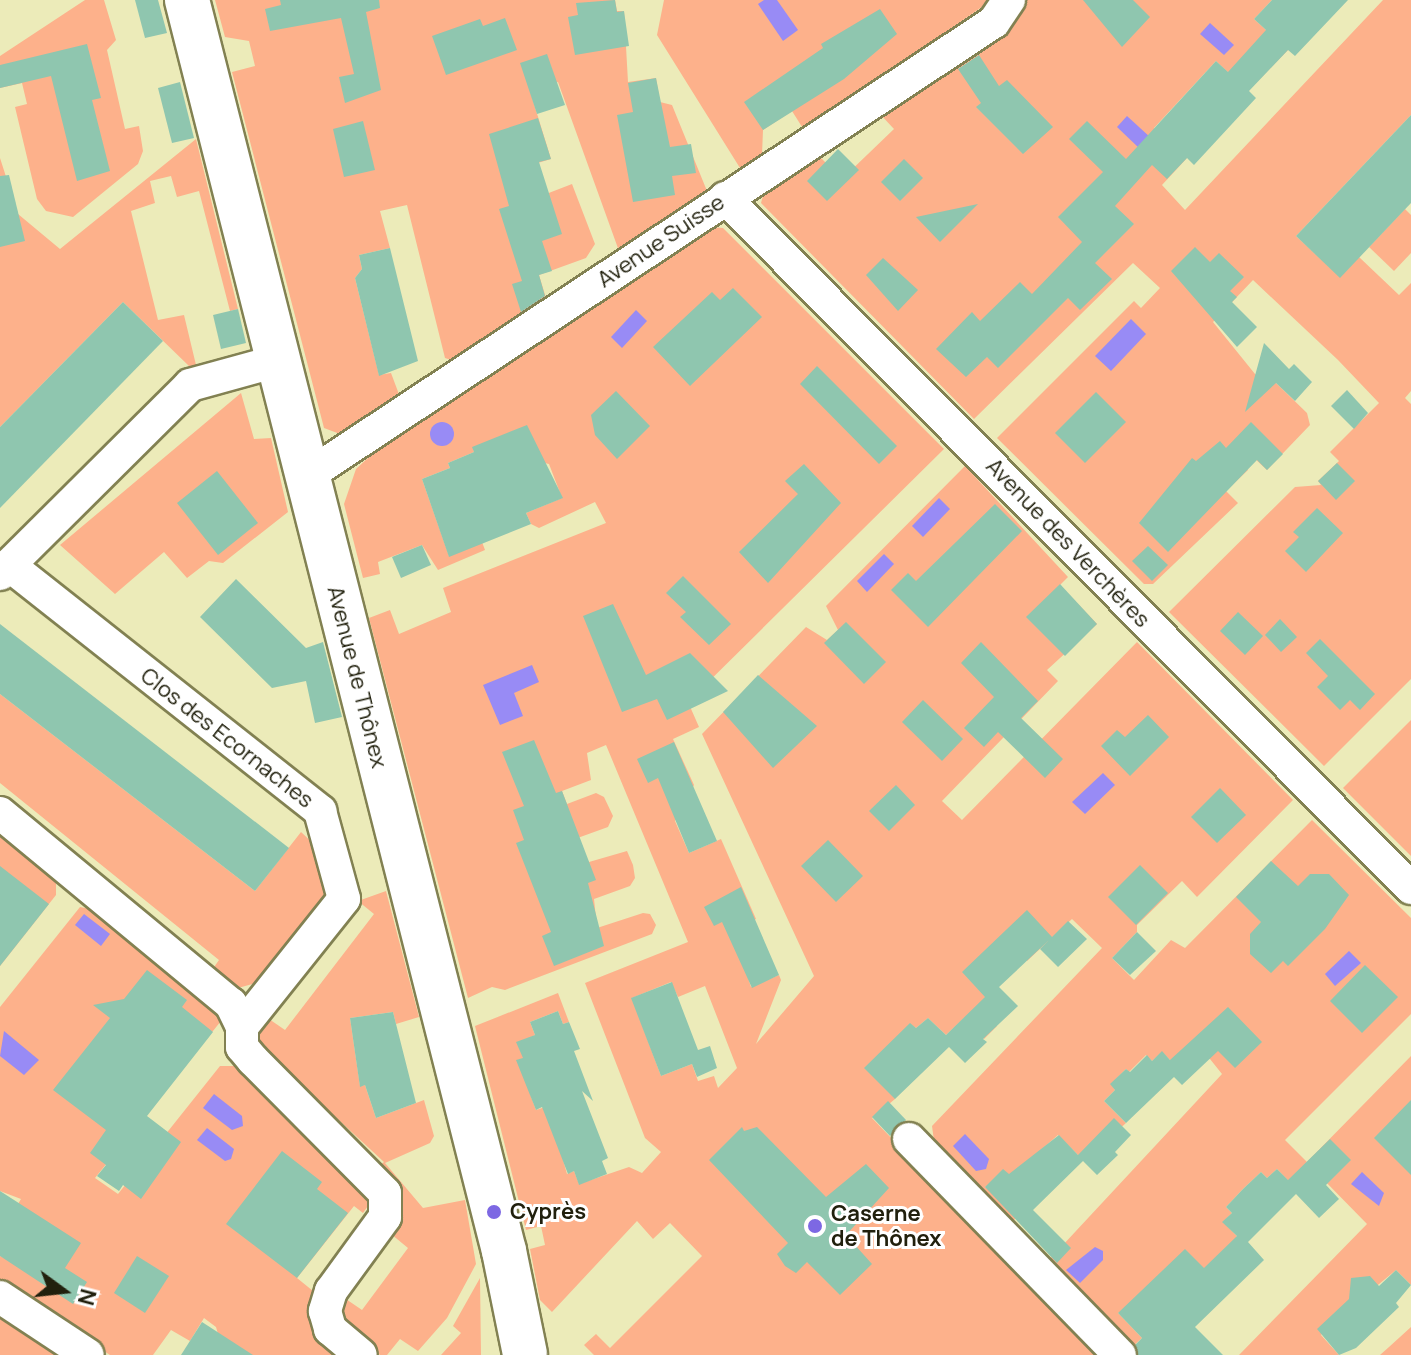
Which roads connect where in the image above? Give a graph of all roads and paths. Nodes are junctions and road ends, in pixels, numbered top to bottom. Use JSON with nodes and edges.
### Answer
{"nodes":[{"id":1,"x":187,"y":0,"type":"edge"},
{"id":2,"x":1009,"y":0,"type":"edge"},
{"id":3,"x":725,"y":198,"type":"junction"},
{"id":4,"x":277,"y":361,"type":"junction"},
{"id":5,"x":307,"y":476,"type":"junction"},
{"id":6,"x":4,"y":569,"type":"edge"},
{"id":7,"x":0,"y":813,"type":"edge"},
{"id":8,"x":1411,"y":888,"type":"edge"},
{"id":9,"x":242,"y":1027,"type":"junction"},
{"id":10,"x":909,"y":1139,"type":"dead end"},
{"id":11,"x":0,"y":1297,"type":"edge"},
{"id":12,"x":88,"y":1355,"type":"edge"},
{"id":13,"x":361,"y":1355,"type":"edge"},
{"id":14,"x":534,"y":1355,"type":"edge"},
{"id":15,"x":1120,"y":1355,"type":"edge"}],
"edges":[{"from":1,"to":4,"type":"main road","name":"Avenue de Thônex"},
{"from":2,"to":3,"type":"street","name":"Avenue Suisse"},
{"from":3,"to":5,"type":"street","name":"Avenue Suisse"},
{"from":3,"to":8,"type":"street","name":"Avenue des Verchères"},
{"from":4,"to":5,"type":"main road","name":"Avenue de Thônex"},
{"from":4,"to":6,"type":"street","name":"Clos des Ecornaches"},
{"from":5,"to":14,"type":"main road","name":"Avenue de Thônex"},
{"from":6,"to":9,"type":"street","name":"Clos des Ecornaches"},
{"from":7,"to":9,"type":"street"},
{"from":9,"to":13,"type":"street"},
{"from":10,"to":15,"type":"street"},
{"from":11,"to":12,"type":"street"}]}
